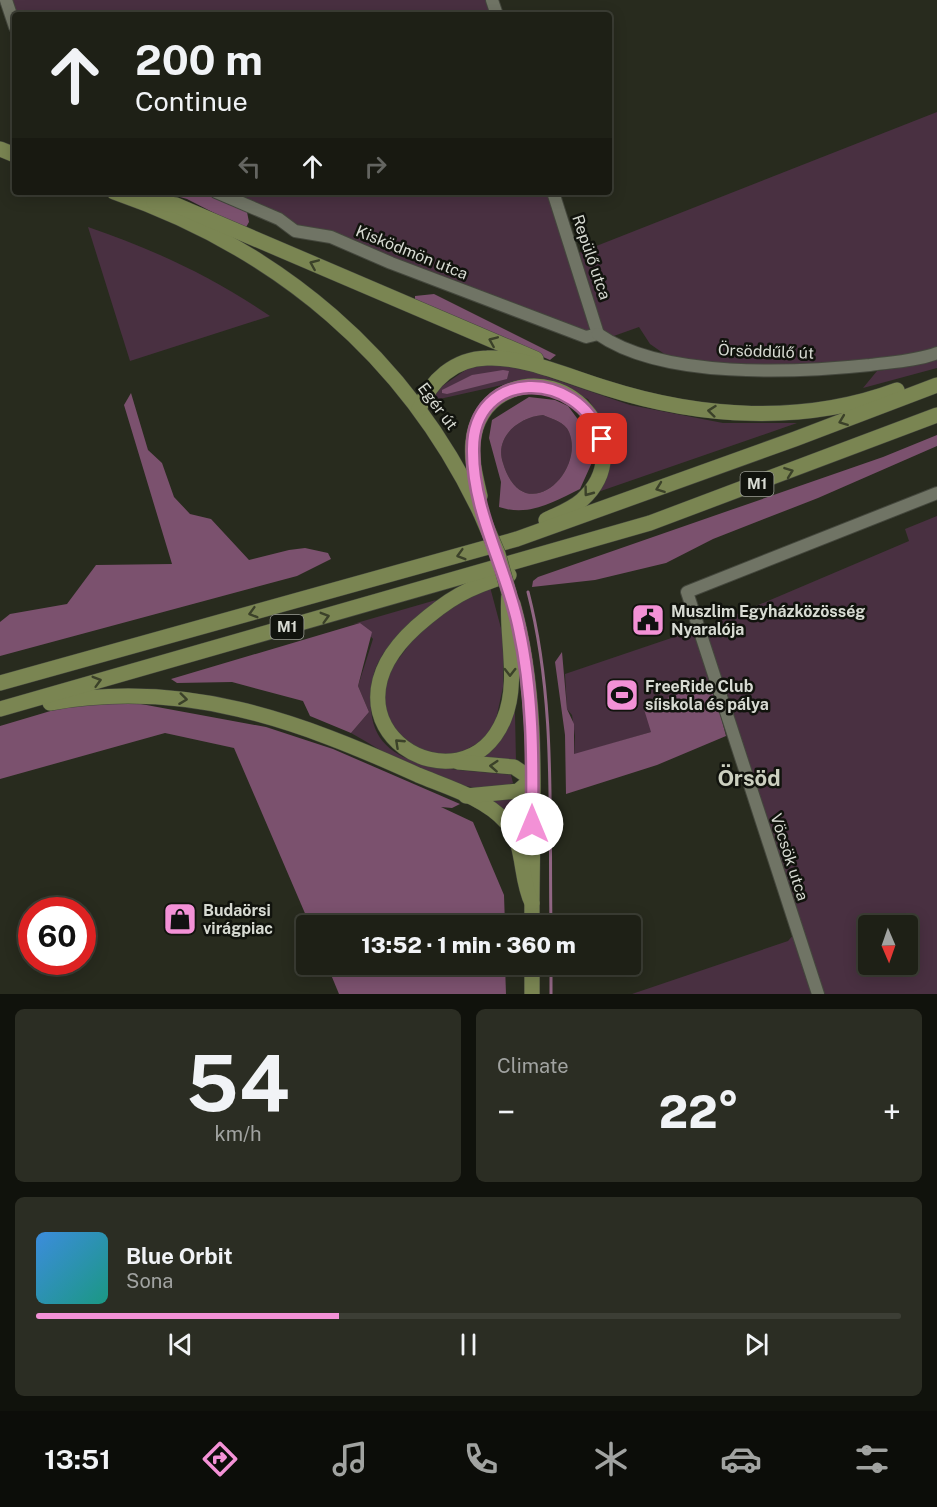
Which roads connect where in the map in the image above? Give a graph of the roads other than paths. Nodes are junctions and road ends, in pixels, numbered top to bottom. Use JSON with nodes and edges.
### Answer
{"nodes":[{"id":1,"x":6,"y":0,"type":"edge"},
{"id":2,"x":12,"y":18,"type":"edge"},
{"id":3,"x":123,"y":195,"type":"edge"},
{"id":4,"x":223,"y":195,"type":"edge"},
{"id":5,"x":554,"y":195,"type":"edge"},
{"id":6,"x":136,"y":199,"type":"junction"},
{"id":7,"x":598,"y":334,"type":"junction"},
{"id":8,"x":937,"y":353,"type":"edge"},
{"id":9,"x":937,"y":374,"type":"edge"},
{"id":10,"x":585,"y":381,"type":"junction"},
{"id":11,"x":937,"y":385,"type":"edge"},
{"id":12,"x":419,"y":409,"type":"junction"},
{"id":13,"x":937,"y":415,"type":"edge"},
{"id":14,"x":937,"y":493,"type":"edge"},
{"id":15,"x":481,"y":514,"type":"junction"},
{"id":16,"x":517,"y":539,"type":"junction"},
{"id":17,"x":575,"y":546,"type":"junction"},
{"id":18,"x":509,"y":593,"type":"junction"},
{"id":19,"x":0,"y":683,"type":"edge"},
{"id":20,"x":0,"y":709,"type":"edge"},
{"id":21,"x":0,"y":713,"type":"edge"},
{"id":22,"x":452,"y":761,"type":"junction"},
{"id":23,"x":532,"y":779,"type":"junction"},
{"id":24,"x":466,"y":796,"type":"junction"},
{"id":25,"x":532,"y":903,"type":"junction"},
{"id":26,"x":532,"y":915,"type":"edge"},
{"id":27,"x":532,"y":975,"type":"edge"},
{"id":28,"x":532,"y":994,"type":"edge"},
{"id":29,"x":818,"y":994,"type":"edge"}],
"edges":[{"from":1,"to":2,"type":"street"},
{"from":3,"to":6,"type":"main road","name":"Egér út"},
{"from":4,"to":7,"type":"street","name":"Kisködmön utca"},
{"from":5,"to":7,"type":"street","name":"Repülő utca"},
{"from":10,"to":6,"type":"main road","one_way":true},
{"from":6,"to":12,"type":"main road","name":"Egér út"},
{"from":7,"to":8,"type":"street","name":"Örsöddűlő út"},
{"from":9,"to":10,"type":"main road","one_way":true},
{"from":10,"to":12,"type":"main road"},
{"from":11,"to":16,"type":"main road","number":"M1","one_way":true},
{"from":12,"to":15,"type":"main road","name":"Egér út"},
{"from":17,"to":13,"type":"main road","number":"M1","one_way":true},
{"from":14,"to":29,"type":"street","name":"Vöcsök utca"},
{"from":15,"to":16,"type":"main road","one_way":true},
{"from":15,"to":18,"type":"main road","name":"Egér út","bridge":true},
{"from":16,"to":19,"type":"main road","number":"M1","one_way":true},
{"from":20,"to":17,"type":"main road","number":"M1","one_way":true},
{"from":22,"to":17,"type":"main road","one_way":true},
{"from":18,"to":22,"type":"main road","one_way":true},
{"from":18,"to":23,"type":"main road","name":"Egér út"},
{"from":21,"to":24,"type":"main road","one_way":true},
{"from":23,"to":22,"type":"main road","one_way":true},
{"from":23,"to":24,"type":"main road"},
{"from":23,"to":25,"type":"main road","name":"Egér út"},
{"from":24,"to":25,"type":"main road"},
{"from":25,"to":26,"type":"main road","name":"Egér út"},
{"from":27,"to":28,"type":"main road"}]}
